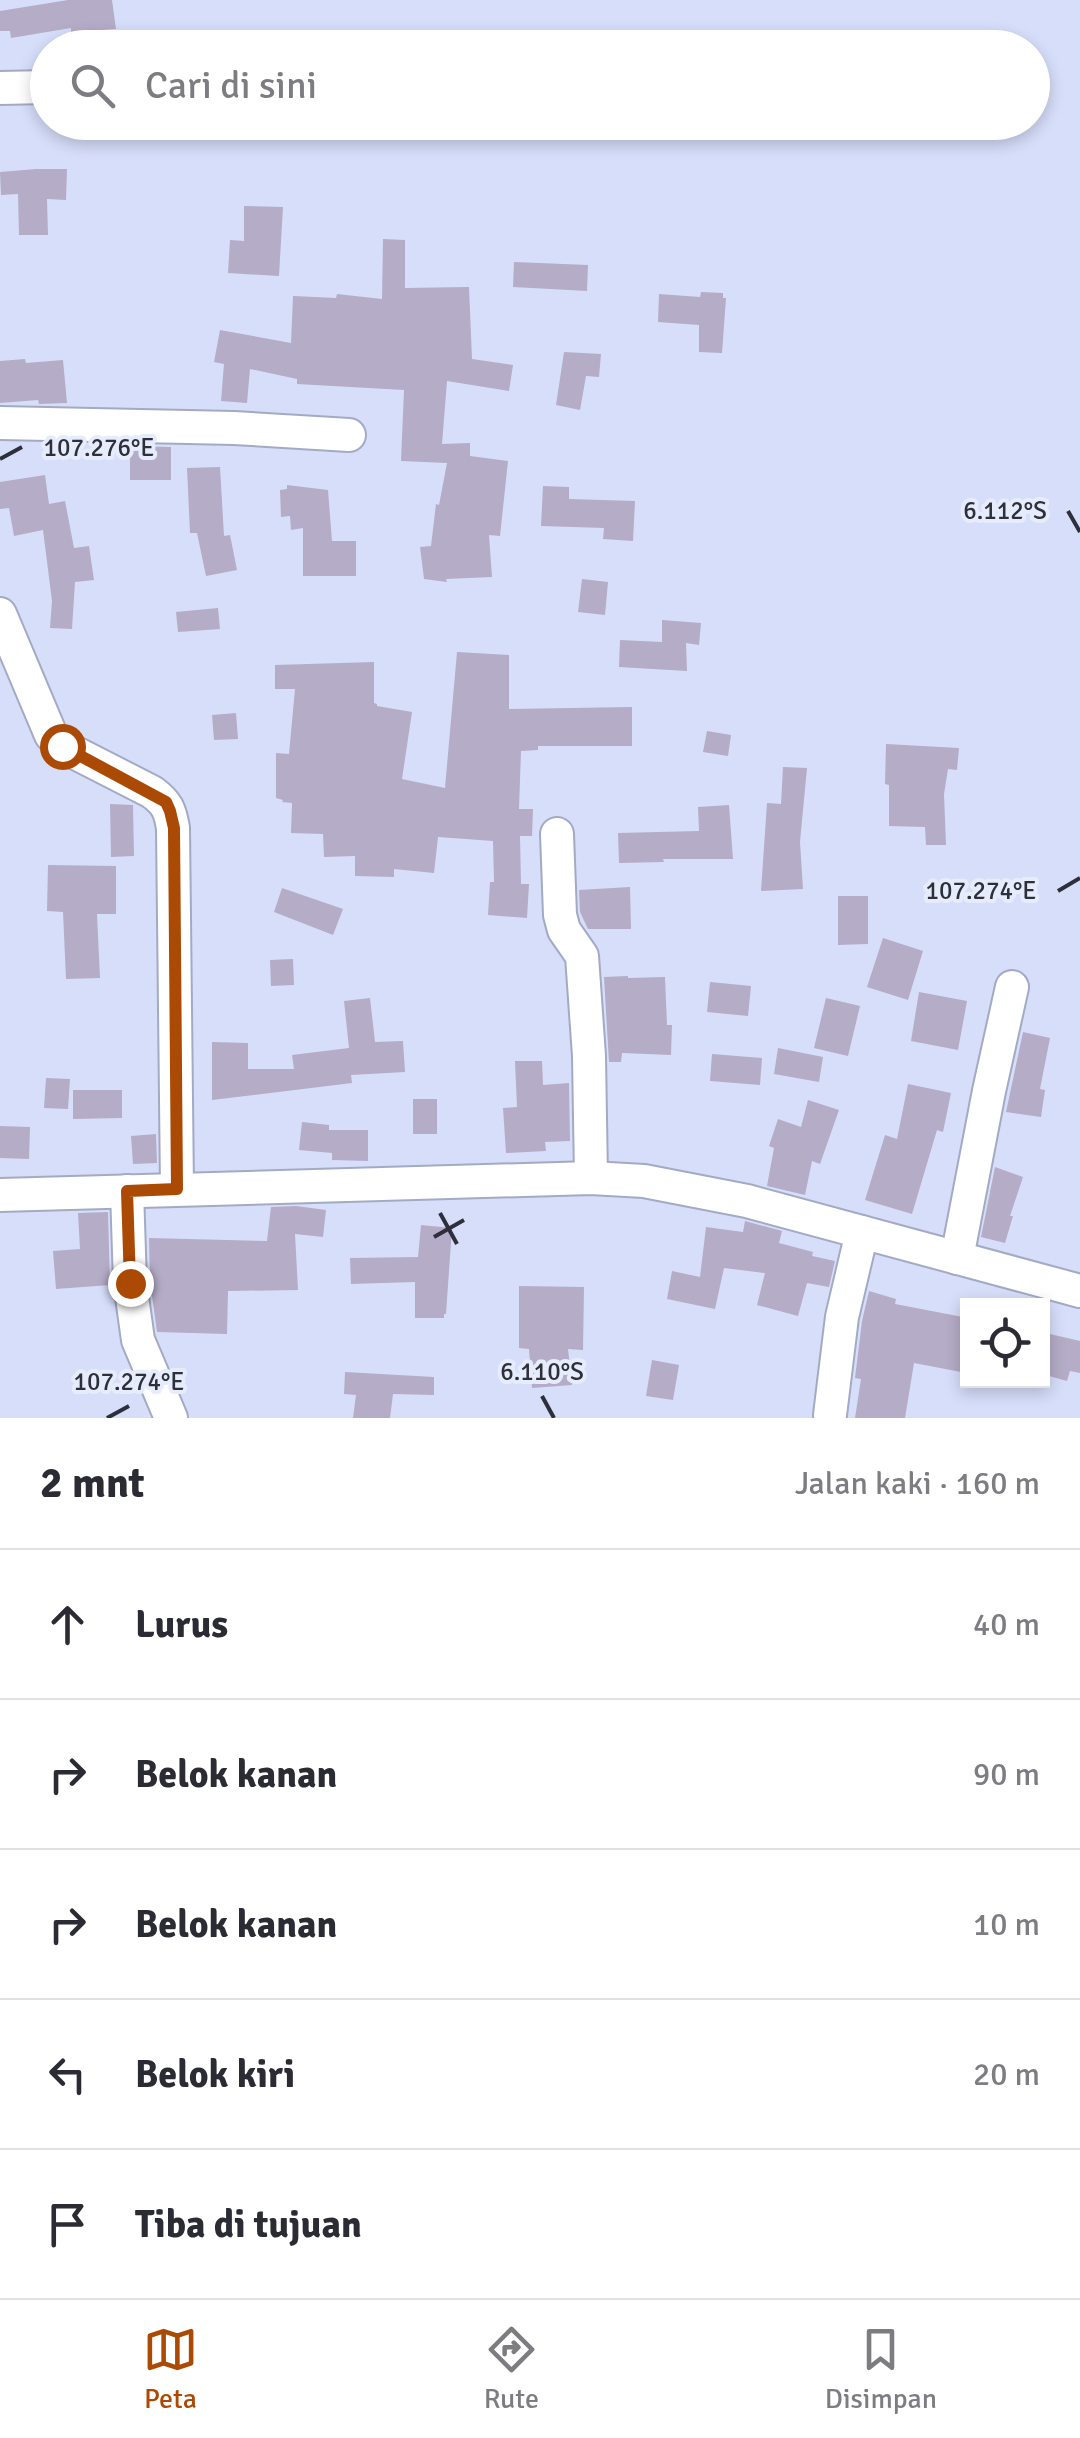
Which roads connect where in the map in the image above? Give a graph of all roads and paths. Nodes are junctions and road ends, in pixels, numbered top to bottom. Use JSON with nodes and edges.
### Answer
{"nodes":[{"id":1,"x":30,"y":87,"type":"edge"},
{"id":2,"x":0,"y":88,"type":"edge"},
{"id":3,"x":0,"y":422,"type":"edge"},
{"id":4,"x":349,"y":435,"type":"dead end"},
{"id":5,"x":0,"y":614,"type":"edge"},
{"id":6,"x":557,"y":834,"type":"dead end"},
{"id":7,"x":1012,"y":987,"type":"dead end"},
{"id":8,"x":591,"y":1178,"type":"junction"},
{"id":9,"x":177,"y":1189,"type":"junction"},
{"id":10,"x":127,"y":1191,"type":"junction"},
{"id":11,"x":0,"y":1195,"type":"edge"},
{"id":12,"x":862,"y":1232,"type":"junction"},
{"id":13,"x":957,"y":1258,"type":"junction"},
{"id":14,"x":1080,"y":1291,"type":"edge"},
{"id":15,"x":830,"y":1415,"type":"dead end"},
{"id":16,"x":170,"y":1418,"type":"edge"}],
"edges":[{"from":1,"to":2,"type":"street"},
{"from":3,"to":4,"type":"street"},
{"from":5,"to":9,"type":"street"},
{"from":6,"to":8,"type":"street"},
{"from":7,"to":13,"type":"street"},
{"from":8,"to":9,"type":"street"},
{"from":8,"to":12,"type":"street"},
{"from":9,"to":10,"type":"street"},
{"from":10,"to":11,"type":"street"},
{"from":10,"to":16,"type":"street"},
{"from":12,"to":13,"type":"street"},
{"from":12,"to":15,"type":"street"},
{"from":13,"to":14,"type":"street"}]}
